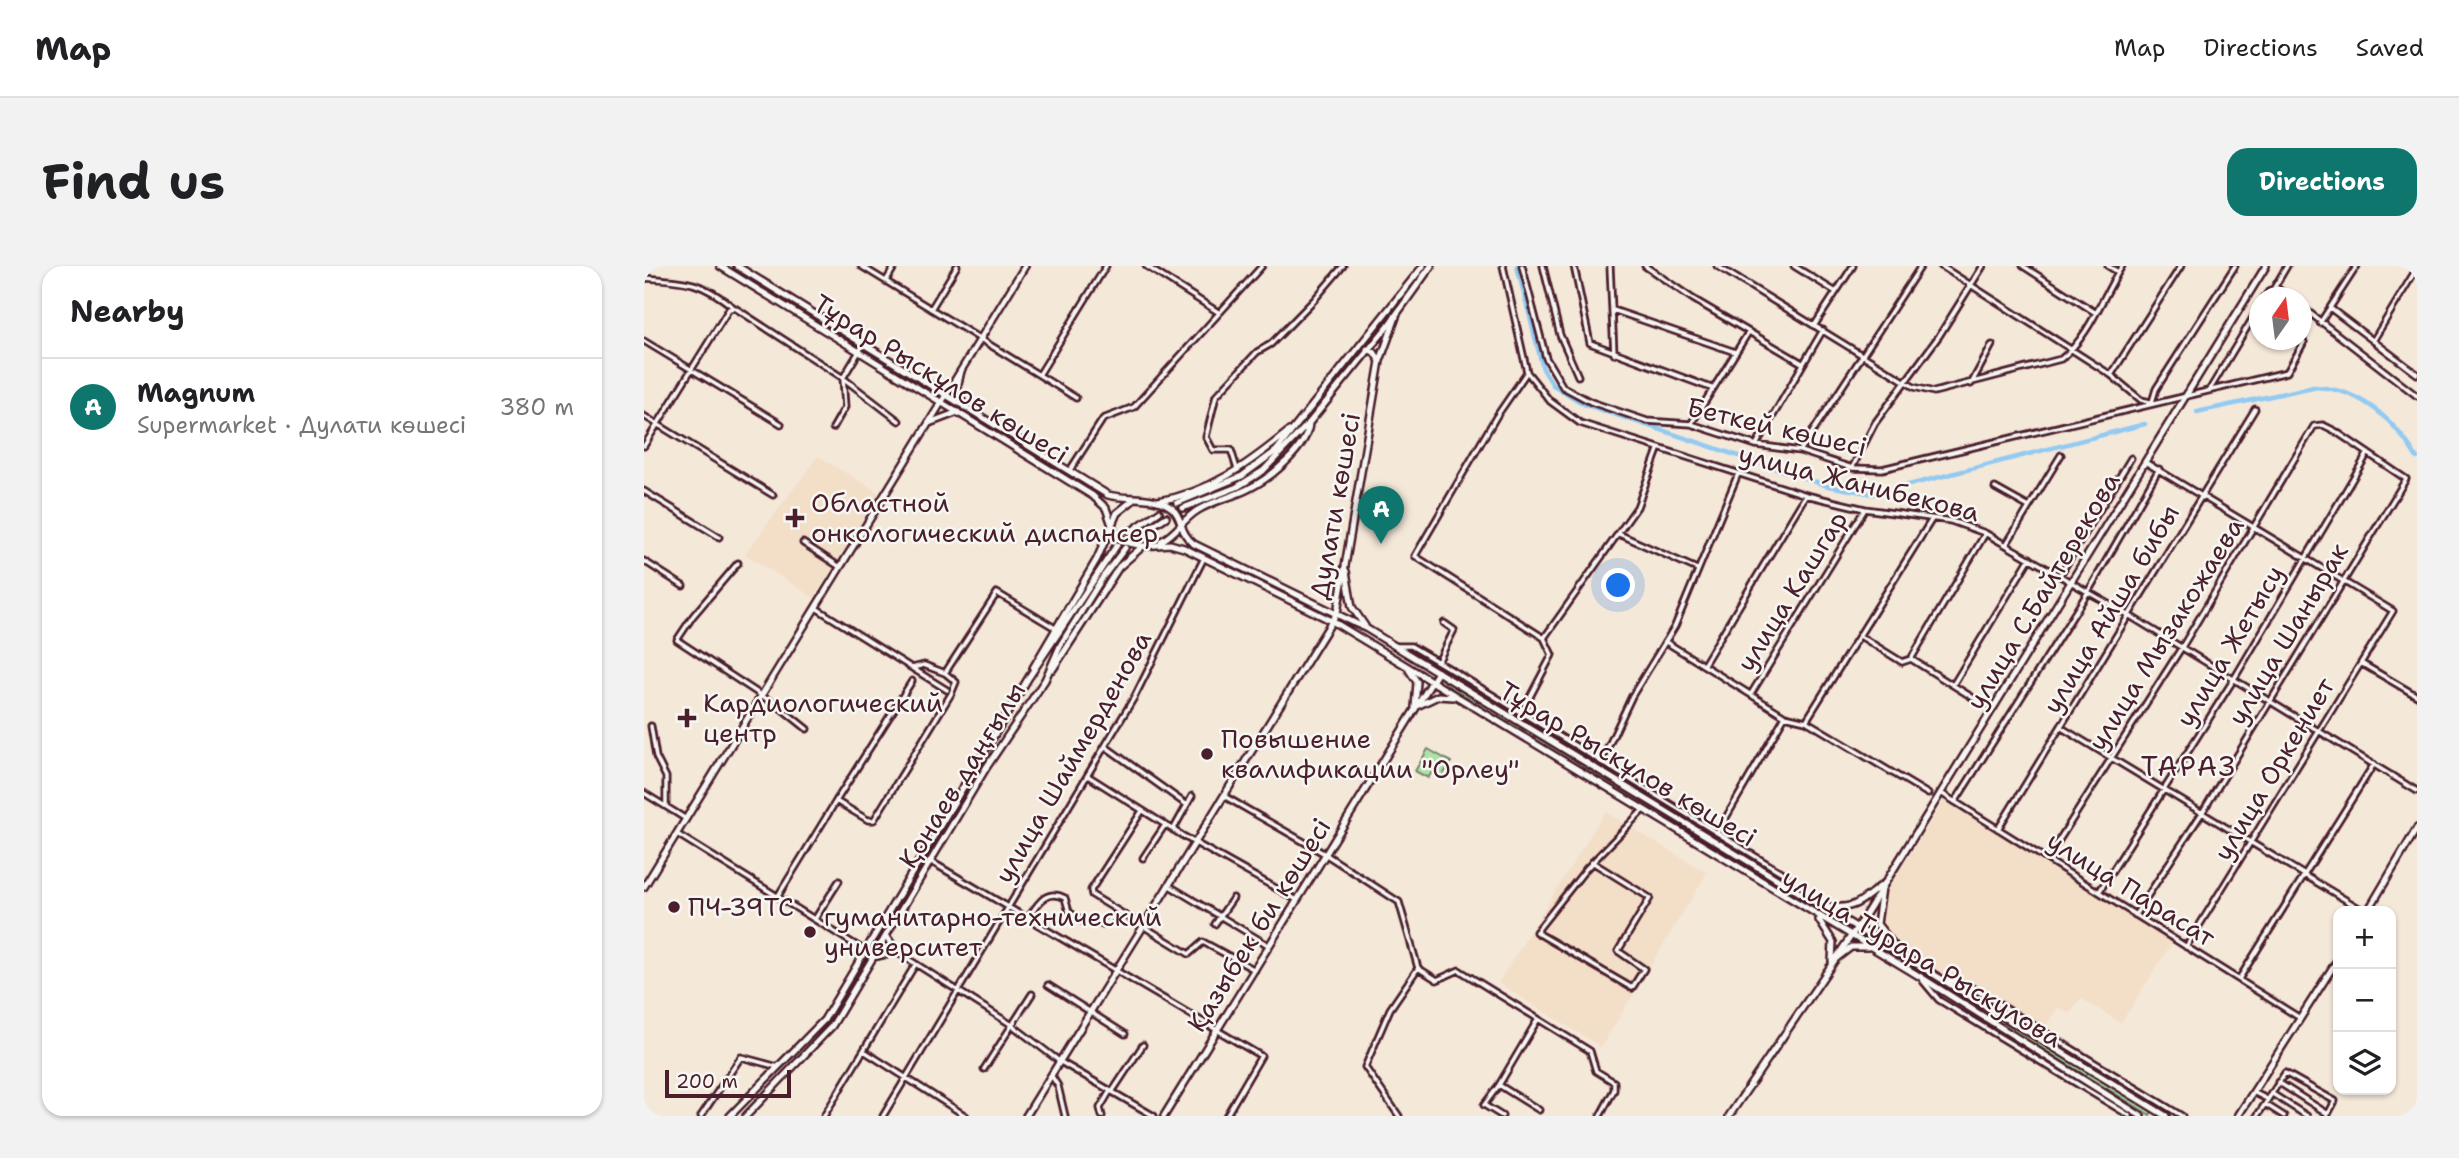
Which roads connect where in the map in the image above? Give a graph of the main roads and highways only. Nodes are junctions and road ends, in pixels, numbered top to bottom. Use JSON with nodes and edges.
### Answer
{"nodes":[{"id":1,"x":720,"y":266,"type":"edge"},
{"id":2,"x":737,"y":266,"type":"edge"},
{"id":3,"x":1025,"y":266,"type":"edge"},
{"id":4,"x":1423,"y":266,"type":"edge"},
{"id":5,"x":1432,"y":266,"type":"edge"},
{"id":6,"x":2266,"y":266,"type":"edge"},
{"id":7,"x":783,"y":294,"type":"junction"},
{"id":8,"x":779,"y":302,"type":"junction"},
{"id":9,"x":1397,"y":314,"type":"junction"},
{"id":10,"x":1367,"y":349,"type":"junction"},
{"id":11,"x":1380,"y":361,"type":"junction"},
{"id":12,"x":961,"y":371,"type":"junction"},
{"id":13,"x":946,"y":394,"type":"junction"},
{"id":14,"x":942,"y":401,"type":"junction"},
{"id":15,"x":962,"y":409,"type":"junction"},
{"id":16,"x":1299,"y":422,"type":"junction"},
{"id":17,"x":929,"y":423,"type":"junction"},
{"id":18,"x":1309,"y":423,"type":"junction"},
{"id":19,"x":1133,"y":500,"type":"junction"},
{"id":20,"x":1154,"y":501,"type":"junction"},
{"id":21,"x":1177,"y":503,"type":"tunnel mouth"},
{"id":22,"x":1183,"y":508,"type":"tunnel mouth"},
{"id":23,"x":1159,"y":512,"type":"tunnel mouth"},
{"id":24,"x":1166,"y":517,"type":"tunnel mouth"},
{"id":25,"x":1180,"y":523,"type":"junction"},
{"id":26,"x":1112,"y":524,"type":"junction"},
{"id":27,"x":1130,"y":532,"type":"tunnel mouth"},
{"id":28,"x":1138,"y":535,"type":"tunnel mouth"},
{"id":29,"x":1159,"y":542,"type":"junction"},
{"id":30,"x":1117,"y":545,"type":"tunnel mouth"},
{"id":31,"x":1143,"y":546,"type":"junction"},
{"id":32,"x":1125,"y":548,"type":"tunnel mouth"},
{"id":33,"x":1346,"y":571,"type":"junction"},
{"id":34,"x":1336,"y":613,"type":"junction"},
{"id":35,"x":1332,"y":621,"type":"junction"},
{"id":36,"x":1367,"y":629,"type":"junction"},
{"id":37,"x":1402,"y":663,"type":"junction"},
{"id":38,"x":1438,"y":672,"type":"junction"},
{"id":39,"x":1029,"y":677,"type":"junction"},
{"id":40,"x":1045,"y":680,"type":"junction"},
{"id":41,"x":1431,"y":682,"type":"junction"},
{"id":42,"x":1466,"y":702,"type":"junction"},
{"id":43,"x":1415,"y":707,"type":"junction"},
{"id":44,"x":1662,"y":808,"type":"junction"},
{"id":45,"x":1656,"y":818,"type":"junction"},
{"id":46,"x":2417,"y":828,"type":"edge"},
{"id":47,"x":1884,"y":885,"type":"junction"},
{"id":48,"x":644,"y":887,"type":"edge"},
{"id":49,"x":1824,"y":906,"type":"junction"},
{"id":50,"x":2369,"y":906,"type":"edge"},
{"id":51,"x":1815,"y":915,"type":"junction"},
{"id":52,"x":1858,"y":927,"type":"junction"},
{"id":53,"x":1851,"y":936,"type":"junction"},
{"id":54,"x":887,"y":937,"type":"junction"},
{"id":55,"x":1870,"y":947,"type":"junction"},
{"id":56,"x":898,"y":952,"type":"road end"},
{"id":57,"x":1901,"y":954,"type":"junction"},
{"id":58,"x":1833,"y":960,"type":"junction"},
{"id":59,"x":2333,"y":967,"type":"edge"},
{"id":60,"x":2156,"y":1113,"type":"edge"},
{"id":61,"x":730,"y":1116,"type":"edge"},
{"id":62,"x":746,"y":1116,"type":"edge"},
{"id":63,"x":1026,"y":1116,"type":"edge"},
{"id":64,"x":1164,"y":1116,"type":"edge"},
{"id":65,"x":1729,"y":1116,"type":"edge"},
{"id":66,"x":2141,"y":1116,"type":"edge"},
{"id":67,"x":2166,"y":1116,"type":"edge"},
{"id":68,"x":2238,"y":1116,"type":"edge"}],
"edges":[{"from":1,"to":8,"type":"main road","name":"Тұрар Рыскұлов көшесі"},
{"from":2,"to":7,"type":"main road","name":"Тұрар Рыскұлов көшесі"},
{"from":3,"to":12,"type":"main road"},
{"from":4,"to":16,"type":"main road"},
{"from":5,"to":9,"type":"main road"},
{"from":6,"to":47,"type":"main road","name":"улица С.Байтерекова"},
{"from":7,"to":8,"type":"main road"},
{"from":7,"to":13,"type":"main road","name":"Тұрар Рыскұлов көшесі"},
{"from":8,"to":14,"type":"main road","name":"Тұрар Рыскұлов көшесі"},
{"from":9,"to":10,"type":"main road"},
{"from":9,"to":11,"type":"main road","name":"Дулати көшесі"},
{"from":10,"to":11,"type":"main road"},
{"from":10,"to":18,"type":"main road"},
{"from":11,"to":33,"type":"main road","name":"Дулати көшесі"},
{"from":12,"to":13,"type":"main road"},
{"from":12,"to":15,"type":"main road"},
{"from":13,"to":14,"type":"main road"},
{"from":13,"to":15,"type":"main road"},
{"from":14,"to":15,"type":"main road","name":"Тұрар Рыскұлов көшесі"},
{"from":14,"to":17,"type":"main road"},
{"from":15,"to":17,"type":"main road"},
{"from":15,"to":19,"type":"main road","name":"Тұрар Рыскұлов көшесі"},
{"from":15,"to":26,"type":"main road","name":"Тұрар Рыскұлов көшесі"},
{"from":16,"to":20,"type":"main road"},
{"from":16,"to":21,"type":"main road"},
{"from":17,"to":48,"type":"main road"},
{"from":18,"to":22,"type":"main road"},
{"from":18,"to":25,"type":"main road"},
{"from":19,"to":20,"type":"main road","name":"Тұрар Рыскұлов көшесі"},
{"from":19,"to":26,"type":"main road"},
{"from":20,"to":25,"type":"main road","name":"Тұрар Рыскұлов көшесі"},
{"from":23,"to":27,"type":"main road"},
{"from":24,"to":28,"type":"main road"},
{"from":25,"to":29,"type":"main road"},
{"from":25,"to":34,"type":"main road","name":"Тұрар Рыскұлов көшесі"},
{"from":26,"to":31,"type":"main road","name":"Тұрар Рыскұлов көшесі"},
{"from":26,"to":39,"type":"main road"},
{"from":29,"to":31,"type":"main road"},
{"from":29,"to":35,"type":"main road"},
{"from":30,"to":39,"type":"main road"},
{"from":31,"to":40,"type":"main road"},
{"from":32,"to":40,"type":"main road","name":"Қонаев даңғылы"},
{"from":33,"to":34,"type":"main road","name":"Дулати көшесі"},
{"from":33,"to":36,"type":"main road"},
{"from":34,"to":35,"type":"main road","name":"Дулати көшесі"},
{"from":34,"to":36,"type":"main road","name":"Тұрар Рыскұлов көшесі"},
{"from":35,"to":37,"type":"main road"},
{"from":35,"to":63,"type":"main road","name":"Дулати көшесі"},
{"from":36,"to":38,"type":"main road","name":"Тұрар Рыскұлов көшесі"},
{"from":37,"to":41,"type":"main road"},
{"from":37,"to":43,"type":"main road"},
{"from":38,"to":41,"type":"main road","name":"Қазыбек би көшесі"},
{"from":38,"to":44,"type":"main road","name":"Тұрар Рыскұлов көшесі"},
{"from":39,"to":61,"type":"main road"},
{"from":40,"to":54,"type":"main road","name":"Қонаев даңғылы"},
{"from":41,"to":42,"type":"main road","name":"улица Турара Рыскулова"},
{"from":41,"to":43,"type":"main road","name":"Қазыбек би көшесі"},
{"from":42,"to":43,"type":"main road"},
{"from":42,"to":45,"type":"main road","name":"улица Турара Рыскулова"},
{"from":43,"to":64,"type":"main road","name":"Қазыбек би көшесі"},
{"from":44,"to":45,"type":"main road"},
{"from":44,"to":49,"type":"main road","name":"Тұрар Рыскұлов көшесі"},
{"from":45,"to":51,"type":"main road","name":"улица Турара Рыскулова"},
{"from":46,"to":50,"type":"main road"},
{"from":47,"to":49,"type":"main road"},
{"from":47,"to":52,"type":"main road","name":"улица С.Байтерекова"},
{"from":47,"to":57,"type":"main road"},
{"from":49,"to":52,"type":"main road","name":"Тұрар Рыскұлов көшесі"},
{"from":51,"to":53,"type":"main road","name":"улица Турара Рыскулова"},
{"from":51,"to":58,"type":"main road"},
{"from":52,"to":53,"type":"main road","name":"улица С.Байтерекова"},
{"from":52,"to":57,"type":"main road","name":"Тұрар Рыскұлов көшесі"},
{"from":53,"to":55,"type":"main road","name":"улица Турара Рыскулова"},
{"from":53,"to":58,"type":"main road","name":"улица С.Байтерекова"},
{"from":54,"to":56,"type":"main road"},
{"from":54,"to":62,"type":"main road","name":"Қонаев даңғылы"},
{"from":55,"to":58,"type":"main road"},
{"from":55,"to":66,"type":"main road","name":"улица Турара Рыскулова"},
{"from":57,"to":60,"type":"main road","name":"Тұрар Рыскұлов көшесі"},
{"from":58,"to":65,"type":"main road","name":"улица С.Байтерекова"},
{"from":59,"to":68,"type":"main road"},
{"from":60,"to":67,"type":"main road","name":"Тұрар Рыскұлов көшесі"}]}
